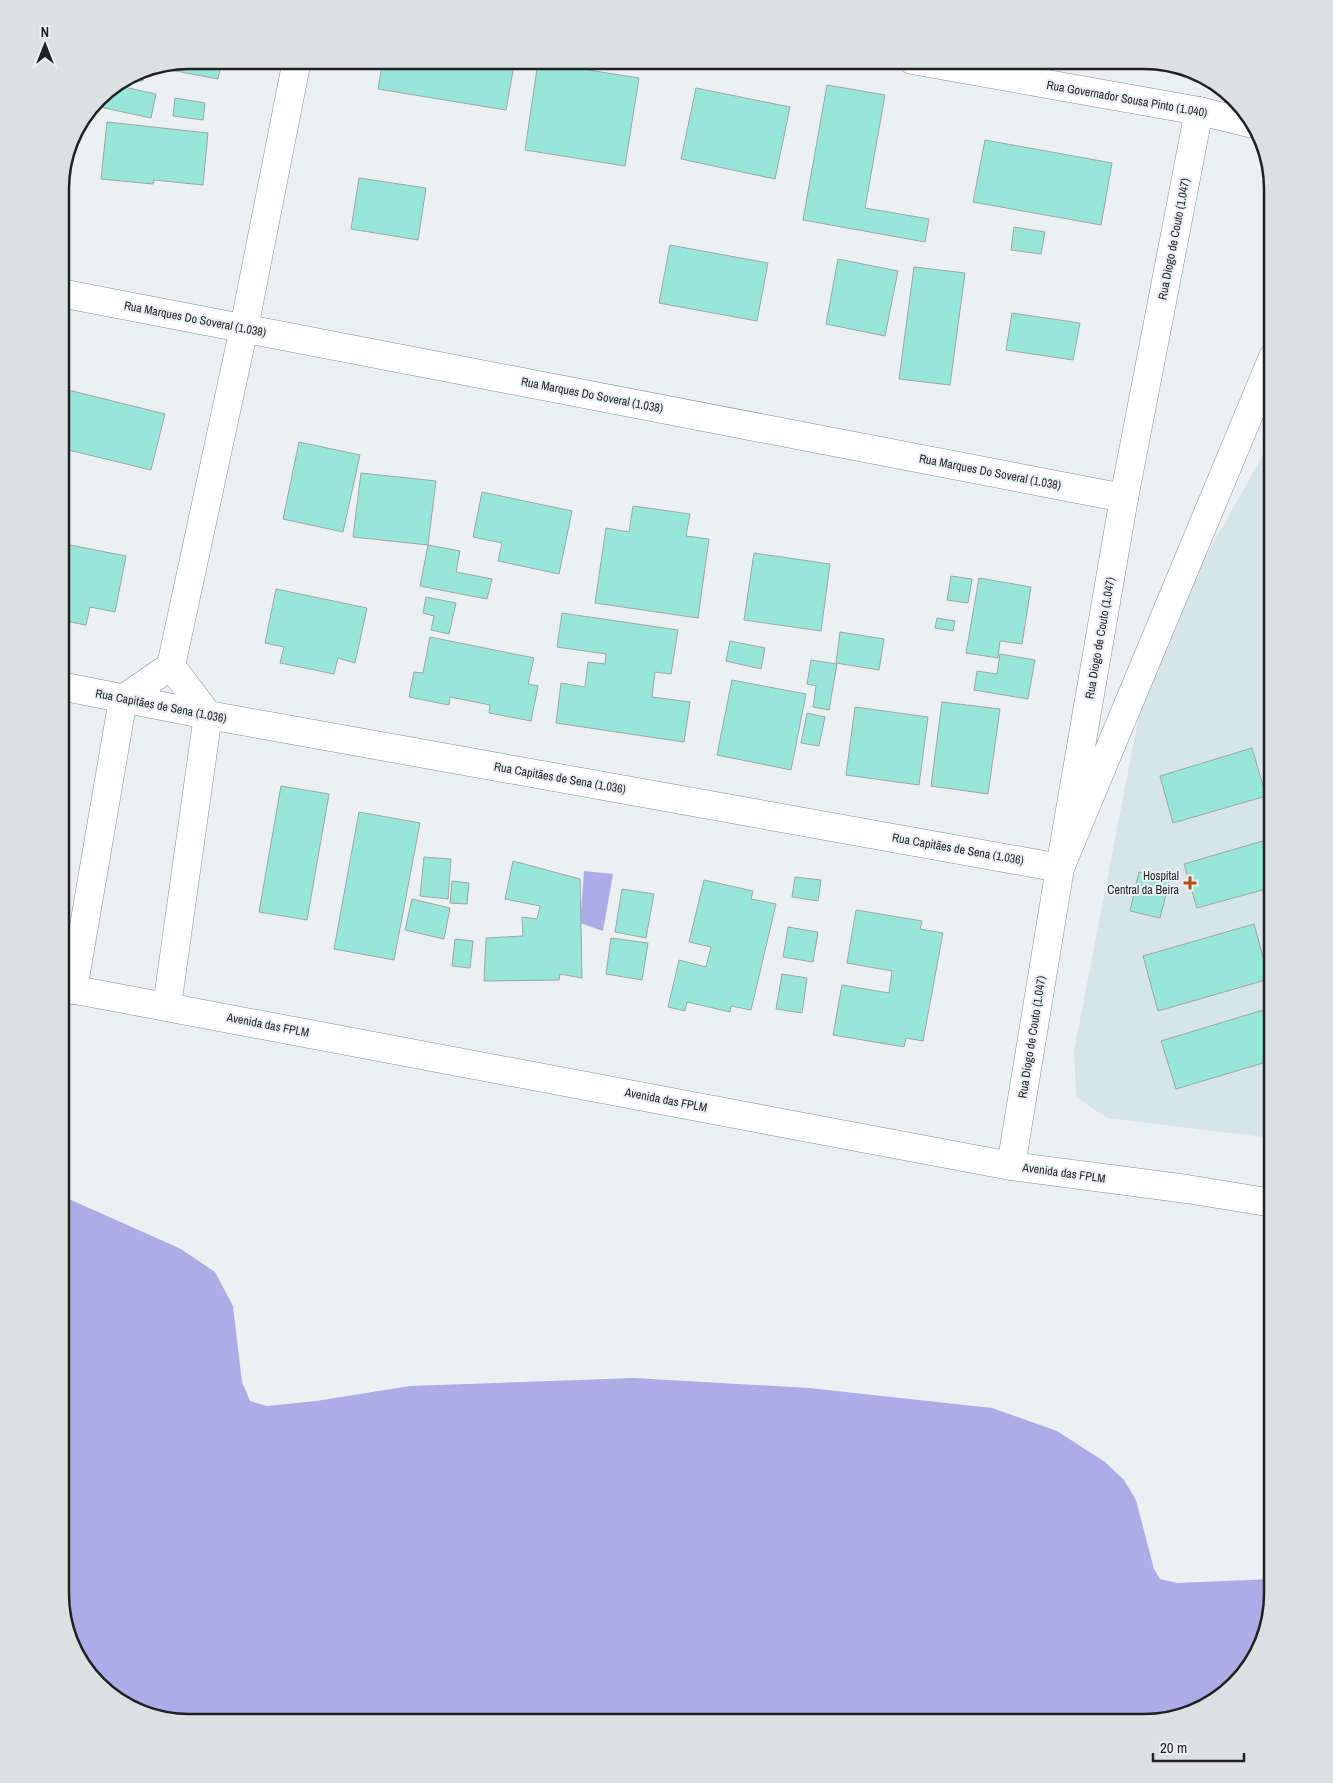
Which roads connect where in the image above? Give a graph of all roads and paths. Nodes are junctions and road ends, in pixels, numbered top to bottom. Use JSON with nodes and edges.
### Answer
{"nodes":[{"id":1,"x":296,"y":69,"type":"edge"},
{"id":2,"x":963,"y":69,"type":"edge"},
{"id":3,"x":1199,"y":111,"type":"junction"},
{"id":4,"x":1244,"y":122,"type":"edge"},
{"id":5,"x":69,"y":295,"type":"edge"},
{"id":6,"x":244,"y":328,"type":"junction"},
{"id":7,"x":1264,"y":379,"type":"edge"},
{"id":8,"x":1124,"y":498,"type":"junction"},
{"id":9,"x":171,"y":666,"type":"junction"},
{"id":10,"x":69,"y":688,"type":"edge"},
{"id":11,"x":123,"y":698,"type":"junction"},
{"id":12,"x":208,"y":715,"type":"junction"},
{"id":13,"x":1060,"y":868,"type":"junction"},
{"id":14,"x":69,"y":979,"type":"edge"},
{"id":15,"x":69,"y":989,"type":"edge"},
{"id":16,"x":167,"y":1006,"type":"junction"},
{"id":17,"x":1010,"y":1166,"type":"junction"},
{"id":18,"x":1187,"y":1190,"type":"junction"},
{"id":19,"x":1264,"y":1190,"type":"edge"},
{"id":20,"x":1264,"y":1202,"type":"edge"}],
"edges":[{"from":1,"to":6,"type":"street"},
{"from":2,"to":3,"type":"street","name":"Rua Governador Sousa Pinto (1.040)"},
{"from":3,"to":4,"type":"street","name":"Rua Governador Sousa Pinto (1.040)"},
{"from":3,"to":8,"type":"street","name":"Rua Diogo de Couto (1.047)"},
{"from":5,"to":6,"type":"street","name":"Rua Marques Do Soveral (1.038)"},
{"from":6,"to":8,"type":"street","name":"Rua Marques Do Soveral (1.038)"},
{"from":6,"to":9,"type":"street"},
{"from":7,"to":13,"type":"street"},
{"from":8,"to":13,"type":"street","name":"Rua Diogo de Couto (1.047)"},
{"from":9,"to":11,"type":"street"},
{"from":9,"to":12,"type":"street"},
{"from":10,"to":11,"type":"street","name":"Rua Capitães de Sena (1.036)"},
{"from":11,"to":12,"type":"street","name":"Rua Capitães de Sena (1.036)"},
{"from":11,"to":14,"type":"street"},
{"from":12,"to":13,"type":"street","name":"Rua Capitães de Sena (1.036)"},
{"from":12,"to":16,"type":"street"},
{"from":13,"to":17,"type":"street","name":"Rua Diogo de Couto (1.047)"},
{"from":15,"to":16,"type":"street","name":"Avenida das FPLM"},
{"from":16,"to":17,"type":"street","name":"Avenida das FPLM"},
{"from":17,"to":18,"type":"street","name":"Avenida das FPLM"},
{"from":18,"to":19,"type":"street"},
{"from":18,"to":20,"type":"street","name":"Avenida das FPLM"}]}
